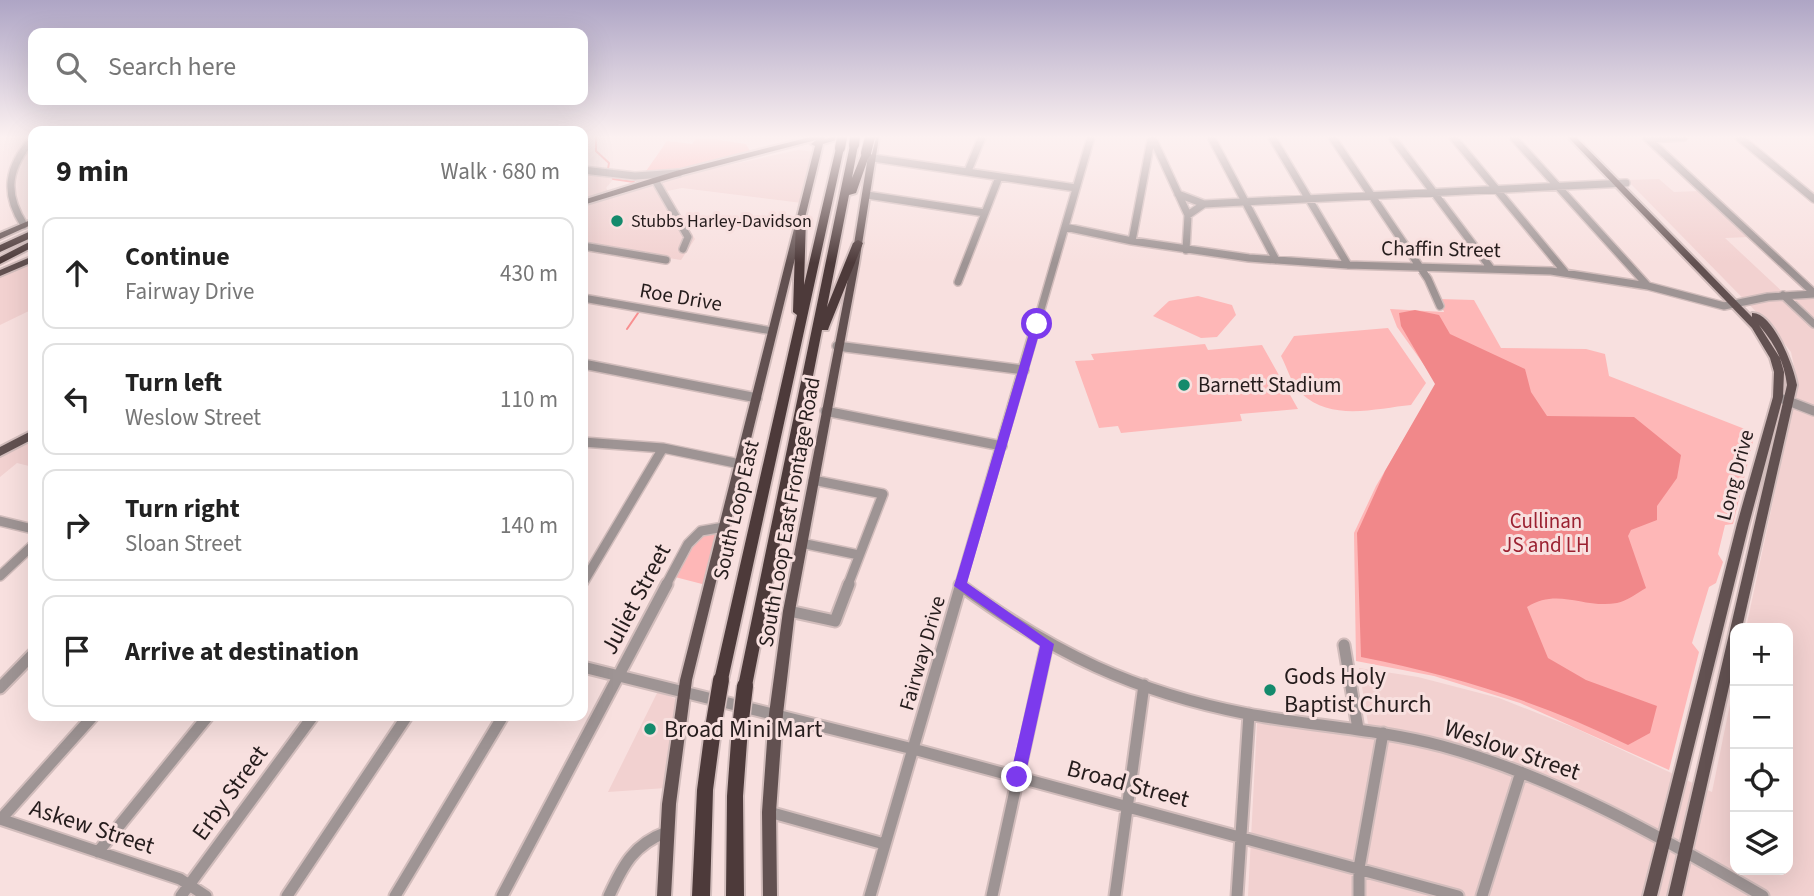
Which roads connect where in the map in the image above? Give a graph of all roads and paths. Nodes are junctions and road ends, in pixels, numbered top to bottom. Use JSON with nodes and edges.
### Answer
{"nodes":[{"id":1,"x":5,"y":179,"type":"edge"},
{"id":2,"x":639,"y":179,"type":"edge"},
{"id":3,"x":659,"y":179,"type":"edge"},
{"id":4,"x":812,"y":179,"type":"edge"},
{"id":5,"x":833,"y":179,"type":"edge"},
{"id":6,"x":848,"y":179,"type":"edge"},
{"id":7,"x":858,"y":179,"type":"edge"},
{"id":8,"x":868,"y":179,"type":"edge"},
{"id":9,"x":998,"y":179,"type":"edge"},
{"id":10,"x":1012,"y":179,"type":"edge"},
{"id":11,"x":1079,"y":179,"type":"edge"},
{"id":12,"x":1143,"y":179,"type":"edge"},
{"id":13,"x":1171,"y":179,"type":"edge"},
{"id":14,"x":1234,"y":179,"type":"edge"},
{"id":15,"x":1297,"y":179,"type":"edge"},
{"id":16,"x":1360,"y":179,"type":"edge"},
{"id":17,"x":1424,"y":179,"type":"edge"},
{"id":18,"x":1488,"y":179,"type":"edge"},
{"id":19,"x":1551,"y":179,"type":"edge"},
{"id":20,"x":1618,"y":179,"type":"edge"},
{"id":21,"x":1691,"y":179,"type":"edge"},
{"id":22,"x":1790,"y":179,"type":"edge"},
{"id":23,"x":655,"y":180,"type":"junction"},
{"id":24,"x":645,"y":183,"type":"junction"},
{"id":25,"x":1622,"y":183,"type":"junction"},
{"id":26,"x":1557,"y":186,"type":"junction"},
{"id":27,"x":1076,"y":188,"type":"junction"},
{"id":28,"x":1496,"y":189,"type":"junction"},
{"id":29,"x":1434,"y":192,"type":"junction"},
{"id":30,"x":1178,"y":194,"type":"junction"},
{"id":31,"x":867,"y":195,"type":"junction"},
{"id":32,"x":1371,"y":195,"type":"junction"},
{"id":33,"x":1309,"y":199,"type":"junction"},
{"id":34,"x":1814,"y":199,"type":"edge"},
{"id":35,"x":588,"y":201,"type":"edge"},
{"id":36,"x":1246,"y":202,"type":"junction"},
{"id":37,"x":1204,"y":204,"type":"junction"},
{"id":38,"x":985,"y":213,"type":"junction"},
{"id":39,"x":841,"y":215,"type":"junction"},
{"id":40,"x":1188,"y":215,"type":"junction"},
{"id":41,"x":802,"y":218,"type":"junction"},
{"id":42,"x":28,"y":228,"type":"edge"},
{"id":43,"x":1065,"y":228,"type":"junction"},
{"id":44,"x":28,"y":234,"type":"edge"},
{"id":45,"x":28,"y":234,"type":"edge"},
{"id":46,"x":28,"y":236,"type":"edge"},
{"id":47,"x":1132,"y":241,"type":"junction"},
{"id":48,"x":858,"y":243,"type":"junction"},
{"id":49,"x":0,"y":244,"type":"edge"},
{"id":50,"x":588,"y":247,"type":"edge"},
{"id":51,"x":683,"y":249,"type":"dead end"},
{"id":52,"x":1186,"y":250,"type":"junction"},
{"id":53,"x":28,"y":260,"type":"edge"},
{"id":54,"x":666,"y":260,"type":"dead end"},
{"id":55,"x":1276,"y":260,"type":"junction"},
{"id":56,"x":0,"y":262,"type":"edge"},
{"id":57,"x":1348,"y":265,"type":"junction"},
{"id":58,"x":1420,"y":266,"type":"junction"},
{"id":59,"x":1490,"y":267,"type":"junction"},
{"id":60,"x":1565,"y":272,"type":"junction"},
{"id":61,"x":0,"y":273,"type":"edge"},
{"id":62,"x":958,"y":282,"type":"dead end"},
{"id":63,"x":1648,"y":286,"type":"junction"},
{"id":64,"x":1814,"y":293,"type":"edge"},
{"id":65,"x":1783,"y":295,"type":"junction"},
{"id":66,"x":588,"y":299,"type":"edge"},
{"id":67,"x":1440,"y":306,"type":"dead end"},
{"id":68,"x":1736,"y":306,"type":"junction"},
{"id":69,"x":1814,"y":324,"type":"edge"},
{"id":70,"x":772,"y":331,"type":"junction"},
{"id":71,"x":799,"y":331,"type":"junction"},
{"id":72,"x":837,"y":346,"type":"junction"},
{"id":73,"x":814,"y":353,"type":"junction"},
{"id":74,"x":588,"y":365,"type":"edge"},
{"id":75,"x":1024,"y":370,"type":"junction"},
{"id":76,"x":757,"y":398,"type":"junction"},
{"id":77,"x":1784,"y":399,"type":"junction"},
{"id":78,"x":825,"y":411,"type":"junction"},
{"id":79,"x":1814,"y":411,"type":"edge"},
{"id":80,"x":28,"y":430,"type":"edge"},
{"id":81,"x":28,"y":437,"type":"edge"},
{"id":82,"x":1767,"y":437,"type":"junction"},
{"id":83,"x":588,"y":443,"type":"edge"},
{"id":84,"x":1779,"y":443,"type":"junction"},
{"id":85,"x":0,"y":445,"type":"edge"},
{"id":86,"x":1003,"y":446,"type":"junction"},
{"id":87,"x":663,"y":448,"type":"junction"},
{"id":88,"x":0,"y":452,"type":"edge"},
{"id":89,"x":740,"y":464,"type":"junction"},
{"id":90,"x":1755,"y":479,"type":"junction"},
{"id":91,"x":813,"y":480,"type":"junction"},
{"id":92,"x":1769,"y":485,"type":"junction"},
{"id":93,"x":0,"y":521,"type":"edge"},
{"id":94,"x":1743,"y":524,"type":"junction"},
{"id":95,"x":28,"y":527,"type":"edge"},
{"id":96,"x":724,"y":527,"type":"junction"},
{"id":97,"x":1758,"y":530,"type":"junction"},
{"id":98,"x":801,"y":543,"type":"junction"},
{"id":99,"x":28,"y":550,"type":"edge"},
{"id":100,"x":859,"y":555,"type":"junction"},
{"id":101,"x":588,"y":575,"type":"edge"},
{"id":102,"x":0,"y":576,"type":"edge"},
{"id":103,"x":1729,"y":579,"type":"junction"},
{"id":104,"x":960,"y":586,"type":"junction"},
{"id":105,"x":1745,"y":586,"type":"junction"},
{"id":106,"x":789,"y":611,"type":"junction"},
{"id":107,"x":1736,"y":623,"type":"edge"},
{"id":108,"x":1715,"y":635,"type":"junction"},
{"id":109,"x":1730,"y":642,"type":"edge"},
{"id":110,"x":1047,"y":644,"type":"junction"},
{"id":111,"x":1344,"y":645,"type":"dead end"},
{"id":112,"x":1730,"y":648,"type":"edge"},
{"id":113,"x":28,"y":659,"type":"edge"},
{"id":114,"x":588,"y":668,"type":"edge"},
{"id":115,"x":618,"y":676,"type":"junction"},
{"id":116,"x":1144,"y":685,"type":"junction"},
{"id":117,"x":0,"y":688,"type":"edge"},
{"id":118,"x":683,"y":691,"type":"junction"},
{"id":119,"x":1699,"y":704,"type":"junction"},
{"id":120,"x":1716,"y":713,"type":"junction"},
{"id":121,"x":776,"y":714,"type":"junction"},
{"id":122,"x":1249,"y":714,"type":"junction"},
{"id":123,"x":88,"y":721,"type":"edge"},
{"id":124,"x":204,"y":721,"type":"edge"},
{"id":125,"x":309,"y":721,"type":"edge"},
{"id":126,"x":404,"y":721,"type":"edge"},
{"id":127,"x":500,"y":721,"type":"edge"},
{"id":128,"x":714,"y":722,"type":"joint"},
{"id":129,"x":1358,"y":729,"type":"junction"},
{"id":130,"x":1383,"y":733,"type":"junction"},
{"id":131,"x":913,"y":749,"type":"junction"},
{"id":132,"x":1521,"y":772,"type":"junction"},
{"id":133,"x":1681,"y":774,"type":"junction"},
{"id":134,"x":1017,"y":777,"type":"junction"},
{"id":135,"x":1700,"y":783,"type":"junction"},
{"id":136,"x":1126,"y":805,"type":"junction"},
{"id":137,"x":769,"y":812,"type":"junction"},
{"id":138,"x":0,"y":819,"type":"edge"},
{"id":139,"x":667,"y":832,"type":"junction"},
{"id":140,"x":1240,"y":835,"type":"junction"},
{"id":141,"x":1665,"y":841,"type":"junction"},
{"id":142,"x":884,"y":844,"type":"junction"},
{"id":143,"x":1685,"y":851,"type":"junction"},
{"id":144,"x":97,"y":852,"type":"junction"},
{"id":145,"x":1359,"y":868,"type":"junction"},
{"id":146,"x":189,"y":885,"type":"junction"},
{"id":147,"x":181,"y":896,"type":"edge"},
{"id":148,"x":206,"y":896,"type":"edge"},
{"id":149,"x":287,"y":896,"type":"edge"},
{"id":150,"x":395,"y":896,"type":"edge"},
{"id":151,"x":502,"y":896,"type":"edge"},
{"id":152,"x":609,"y":896,"type":"edge"},
{"id":153,"x":664,"y":896,"type":"edge"},
{"id":154,"x":701,"y":896,"type":"edge"},
{"id":155,"x":735,"y":896,"type":"edge"},
{"id":156,"x":770,"y":896,"type":"edge"},
{"id":157,"x":870,"y":896,"type":"edge"},
{"id":158,"x":992,"y":896,"type":"edge"},
{"id":159,"x":1115,"y":896,"type":"edge"},
{"id":160,"x":1237,"y":896,"type":"edge"},
{"id":161,"x":1359,"y":896,"type":"edge"},
{"id":162,"x":1458,"y":896,"type":"edge"},
{"id":163,"x":1482,"y":896,"type":"edge"},
{"id":164,"x":1650,"y":896,"type":"edge"},
{"id":165,"x":1675,"y":896,"type":"edge"},
{"id":166,"x":1763,"y":896,"type":"edge"}],
"edges":[{"from":1,"to":42,"type":"street"},
{"from":2,"to":24,"type":"street"},
{"from":3,"to":23,"type":"main road"},
{"from":4,"to":41,"type":"main road"},
{"from":5,"to":71,"type":"highway","name":"South Loop East"},
{"from":6,"to":39,"type":"highway","name":"South Loop East"},
{"from":7,"to":39,"type":"highway"},
{"from":8,"to":31,"type":"main road","name":"South Loop East Frontage Road"},
{"from":9,"to":38,"type":"street"},
{"from":10,"to":27,"type":"street"},
{"from":11,"to":27,"type":"street","name":"Fairway Drive"},
{"from":12,"to":47,"type":"street"},
{"from":13,"to":30,"type":"street"},
{"from":14,"to":36,"type":"street"},
{"from":15,"to":33,"type":"street"},
{"from":16,"to":32,"type":"street"},
{"from":17,"to":29,"type":"street"},
{"from":18,"to":28,"type":"street"},
{"from":19,"to":26,"type":"street"},
{"from":20,"to":25,"type":"main road","name":"Long Drive"},
{"from":21,"to":64,"type":"street"},
{"from":22,"to":34,"type":"street"},
{"from":23,"to":24,"type":"main road"},
{"from":23,"to":51,"type":"street"},
{"from":24,"to":35,"type":"main road"},
{"from":25,"to":26,"type":"street"},
{"from":25,"to":68,"type":"main road","name":"Long Drive"},
{"from":26,"to":28,"type":"street"},
{"from":26,"to":63,"type":"street"},
{"from":27,"to":43,"type":"street","name":"Fairway Drive"},
{"from":28,"to":29,"type":"street"},
{"from":28,"to":60,"type":"street"},
{"from":29,"to":32,"type":"street"},
{"from":29,"to":59,"type":"street"},
{"from":30,"to":37,"type":"street"},
{"from":30,"to":40,"type":"street"},
{"from":31,"to":38,"type":"street"},
{"from":31,"to":48,"type":"main road","name":"South Loop East Frontage Road"},
{"from":32,"to":33,"type":"street"},
{"from":32,"to":58,"type":"street"},
{"from":33,"to":36,"type":"street"},
{"from":33,"to":57,"type":"street"},
{"from":36,"to":37,"type":"street"},
{"from":36,"to":55,"type":"street"},
{"from":37,"to":40,"type":"street"},
{"from":38,"to":62,"type":"street"},
{"from":39,"to":73,"type":"highway","name":"South Loop East"},
{"from":40,"to":52,"type":"street"},
{"from":41,"to":70,"type":"main road"},
{"from":41,"to":71,"type":"highway"},
{"from":43,"to":47,"type":"street","name":"Chaffin Street"},
{"from":43,"to":75,"type":"street","name":"Fairway Drive"},
{"from":44,"to":49,"type":"highway"},
{"from":45,"to":49,"type":"main road"},
{"from":46,"to":56,"type":"highway"},
{"from":47,"to":52,"type":"street","name":"Chaffin Street"},
{"from":48,"to":72,"type":"main road","name":"South Loop East Frontage Road"},
{"from":48,"to":73,"type":"highway"},
{"from":50,"to":54,"type":"street"},
{"from":52,"to":55,"type":"street","name":"Chaffin Street"},
{"from":53,"to":61,"type":"main road"},
{"from":55,"to":57,"type":"street","name":"Chaffin Street"},
{"from":57,"to":58,"type":"street","name":"Chaffin Street"},
{"from":58,"to":59,"type":"street","name":"Chaffin Street"},
{"from":58,"to":67,"type":"street"},
{"from":59,"to":60,"type":"street","name":"Chaffin Street"},
{"from":60,"to":63,"type":"street","name":"Chaffin Street"},
{"from":63,"to":68,"type":"street","name":"Chaffin Street"},
{"from":64,"to":65,"type":"street","name":"Chaffin Street"},
{"from":65,"to":68,"type":"street","name":"Chaffin Street"},
{"from":65,"to":69,"type":"street"},
{"from":66,"to":70,"type":"street","name":"Roe Drive"},
{"from":68,"to":77,"type":"main road","name":"Long Drive"},
{"from":70,"to":76,"type":"main road"},
{"from":71,"to":128,"type":"highway","name":"South Loop East","bridge":true},
{"from":72,"to":75,"type":"street"},
{"from":72,"to":78,"type":"main road","name":"South Loop East Frontage Road"},
{"from":73,"to":155,"type":"highway","name":"South Loop East","bridge":true},
{"from":74,"to":76,"type":"street"},
{"from":75,"to":86,"type":"street","name":"Fairway Drive"},
{"from":76,"to":89,"type":"main road"},
{"from":77,"to":79,"type":"street"},
{"from":77,"to":82,"type":"main road","name":"Long Drive"},
{"from":77,"to":84,"type":"main road","name":"Long Drive"},
{"from":78,"to":86,"type":"street"},
{"from":78,"to":91,"type":"main road","name":"South Loop East Frontage Road"},
{"from":80,"to":85,"type":"main road"},
{"from":81,"to":88,"type":"main road"},
{"from":82,"to":84,"type":"main road"},
{"from":82,"to":90,"type":"main road","name":"Long Drive"},
{"from":83,"to":87,"type":"street"},
{"from":84,"to":92,"type":"main road","name":"Long Drive"},
{"from":86,"to":104,"type":"street","name":"Fairway Drive"},
{"from":87,"to":89,"type":"street"},
{"from":87,"to":101,"type":"street"},
{"from":89,"to":96,"type":"main road"},
{"from":90,"to":92,"type":"main road"},
{"from":90,"to":94,"type":"main road","name":"Long Drive"},
{"from":91,"to":98,"type":"main road","name":"South Loop East Frontage Road"},
{"from":91,"to":100,"type":"street"},
{"from":92,"to":97,"type":"main road","name":"Long Drive"},
{"from":93,"to":95,"type":"street"},
{"from":94,"to":97,"type":"main road"},
{"from":94,"to":103,"type":"main road","name":"Long Drive"},
{"from":96,"to":115,"type":"street","name":"Juliet Street"},
{"from":96,"to":118,"type":"main road"},
{"from":97,"to":105,"type":"main road","name":"Long Drive"},
{"from":98,"to":100,"type":"street"},
{"from":98,"to":106,"type":"main road","name":"South Loop East Frontage Road"},
{"from":99,"to":102,"type":"street"},
{"from":100,"to":106,"type":"street"},
{"from":103,"to":105,"type":"main road"},
{"from":103,"to":108,"type":"main road","name":"Long Drive"},
{"from":104,"to":110,"type":"street","name":"Weslow Street"},
{"from":104,"to":131,"type":"street","name":"Fairway Drive"},
{"from":105,"to":107,"type":"main road","name":"Long Drive"},
{"from":106,"to":121,"type":"main road","name":"South Loop East Frontage Road"},
{"from":108,"to":109,"type":"main road"},
{"from":108,"to":119,"type":"main road","name":"Long Drive"},
{"from":110,"to":116,"type":"street","name":"Weslow Street"},
{"from":110,"to":134,"type":"street"},
{"from":111,"to":129,"type":"street"},
{"from":112,"to":120,"type":"main road","name":"Long Drive"},
{"from":113,"to":117,"type":"street"},
{"from":114,"to":115,"type":"street","name":"Broad Street"},
{"from":115,"to":118,"type":"street","name":"Broad Street"},
{"from":115,"to":151,"type":"street","name":"Juliet Street"},
{"from":116,"to":122,"type":"street","name":"Weslow Street"},
{"from":116,"to":136,"type":"street"},
{"from":118,"to":121,"type":"street","name":"Broad Street"},
{"from":118,"to":139,"type":"main road"},
{"from":119,"to":120,"type":"main road"},
{"from":119,"to":133,"type":"main road","name":"Long Drive"},
{"from":120,"to":135,"type":"main road","name":"Long Drive"},
{"from":121,"to":131,"type":"street","name":"Broad Street"},
{"from":121,"to":137,"type":"main road","name":"South Loop East Frontage Road"},
{"from":122,"to":129,"type":"street","name":"Weslow Street"},
{"from":122,"to":140,"type":"street"},
{"from":123,"to":138,"type":"street"},
{"from":124,"to":144,"type":"street"},
{"from":125,"to":146,"type":"street","name":"Erby Street"},
{"from":126,"to":149,"type":"street"},
{"from":127,"to":150,"type":"street"},
{"from":128,"to":154,"type":"highway","name":"South Loop East"},
{"from":129,"to":130,"type":"street","name":"Weslow Street"},
{"from":130,"to":132,"type":"street","name":"Weslow Street"},
{"from":130,"to":145,"type":"street"},
{"from":131,"to":134,"type":"street","name":"Broad Street"},
{"from":131,"to":142,"type":"street","name":"Fairway Drive"},
{"from":132,"to":141,"type":"street","name":"Weslow Street"},
{"from":132,"to":163,"type":"street"},
{"from":133,"to":135,"type":"main road"},
{"from":133,"to":141,"type":"main road","name":"Long Drive"},
{"from":134,"to":136,"type":"street","name":"Broad Street"},
{"from":134,"to":158,"type":"street"},
{"from":135,"to":143,"type":"main road","name":"Long Drive"},
{"from":136,"to":140,"type":"street","name":"Broad Street"},
{"from":136,"to":159,"type":"street"},
{"from":137,"to":142,"type":"street"},
{"from":137,"to":156,"type":"main road","name":"South Loop East Frontage Road"},
{"from":138,"to":144,"type":"street","name":"Askew Street"},
{"from":139,"to":152,"type":"street"},
{"from":139,"to":153,"type":"main road"},
{"from":140,"to":145,"type":"street","name":"Broad Street"},
{"from":140,"to":160,"type":"street"},
{"from":141,"to":143,"type":"street","name":"Weslow Street"},
{"from":141,"to":164,"type":"main road","name":"Long Drive"},
{"from":142,"to":157,"type":"street","name":"Fairway Drive"},
{"from":143,"to":165,"type":"main road","name":"Long Drive"},
{"from":143,"to":166,"type":"street","name":"Weslow Street"},
{"from":144,"to":146,"type":"street","name":"Askew Street"},
{"from":145,"to":161,"type":"street"},
{"from":145,"to":162,"type":"street","name":"Broad Street"},
{"from":146,"to":147,"type":"street","name":"Erby Street"},
{"from":146,"to":148,"type":"street","name":"Askew Street"}]}
